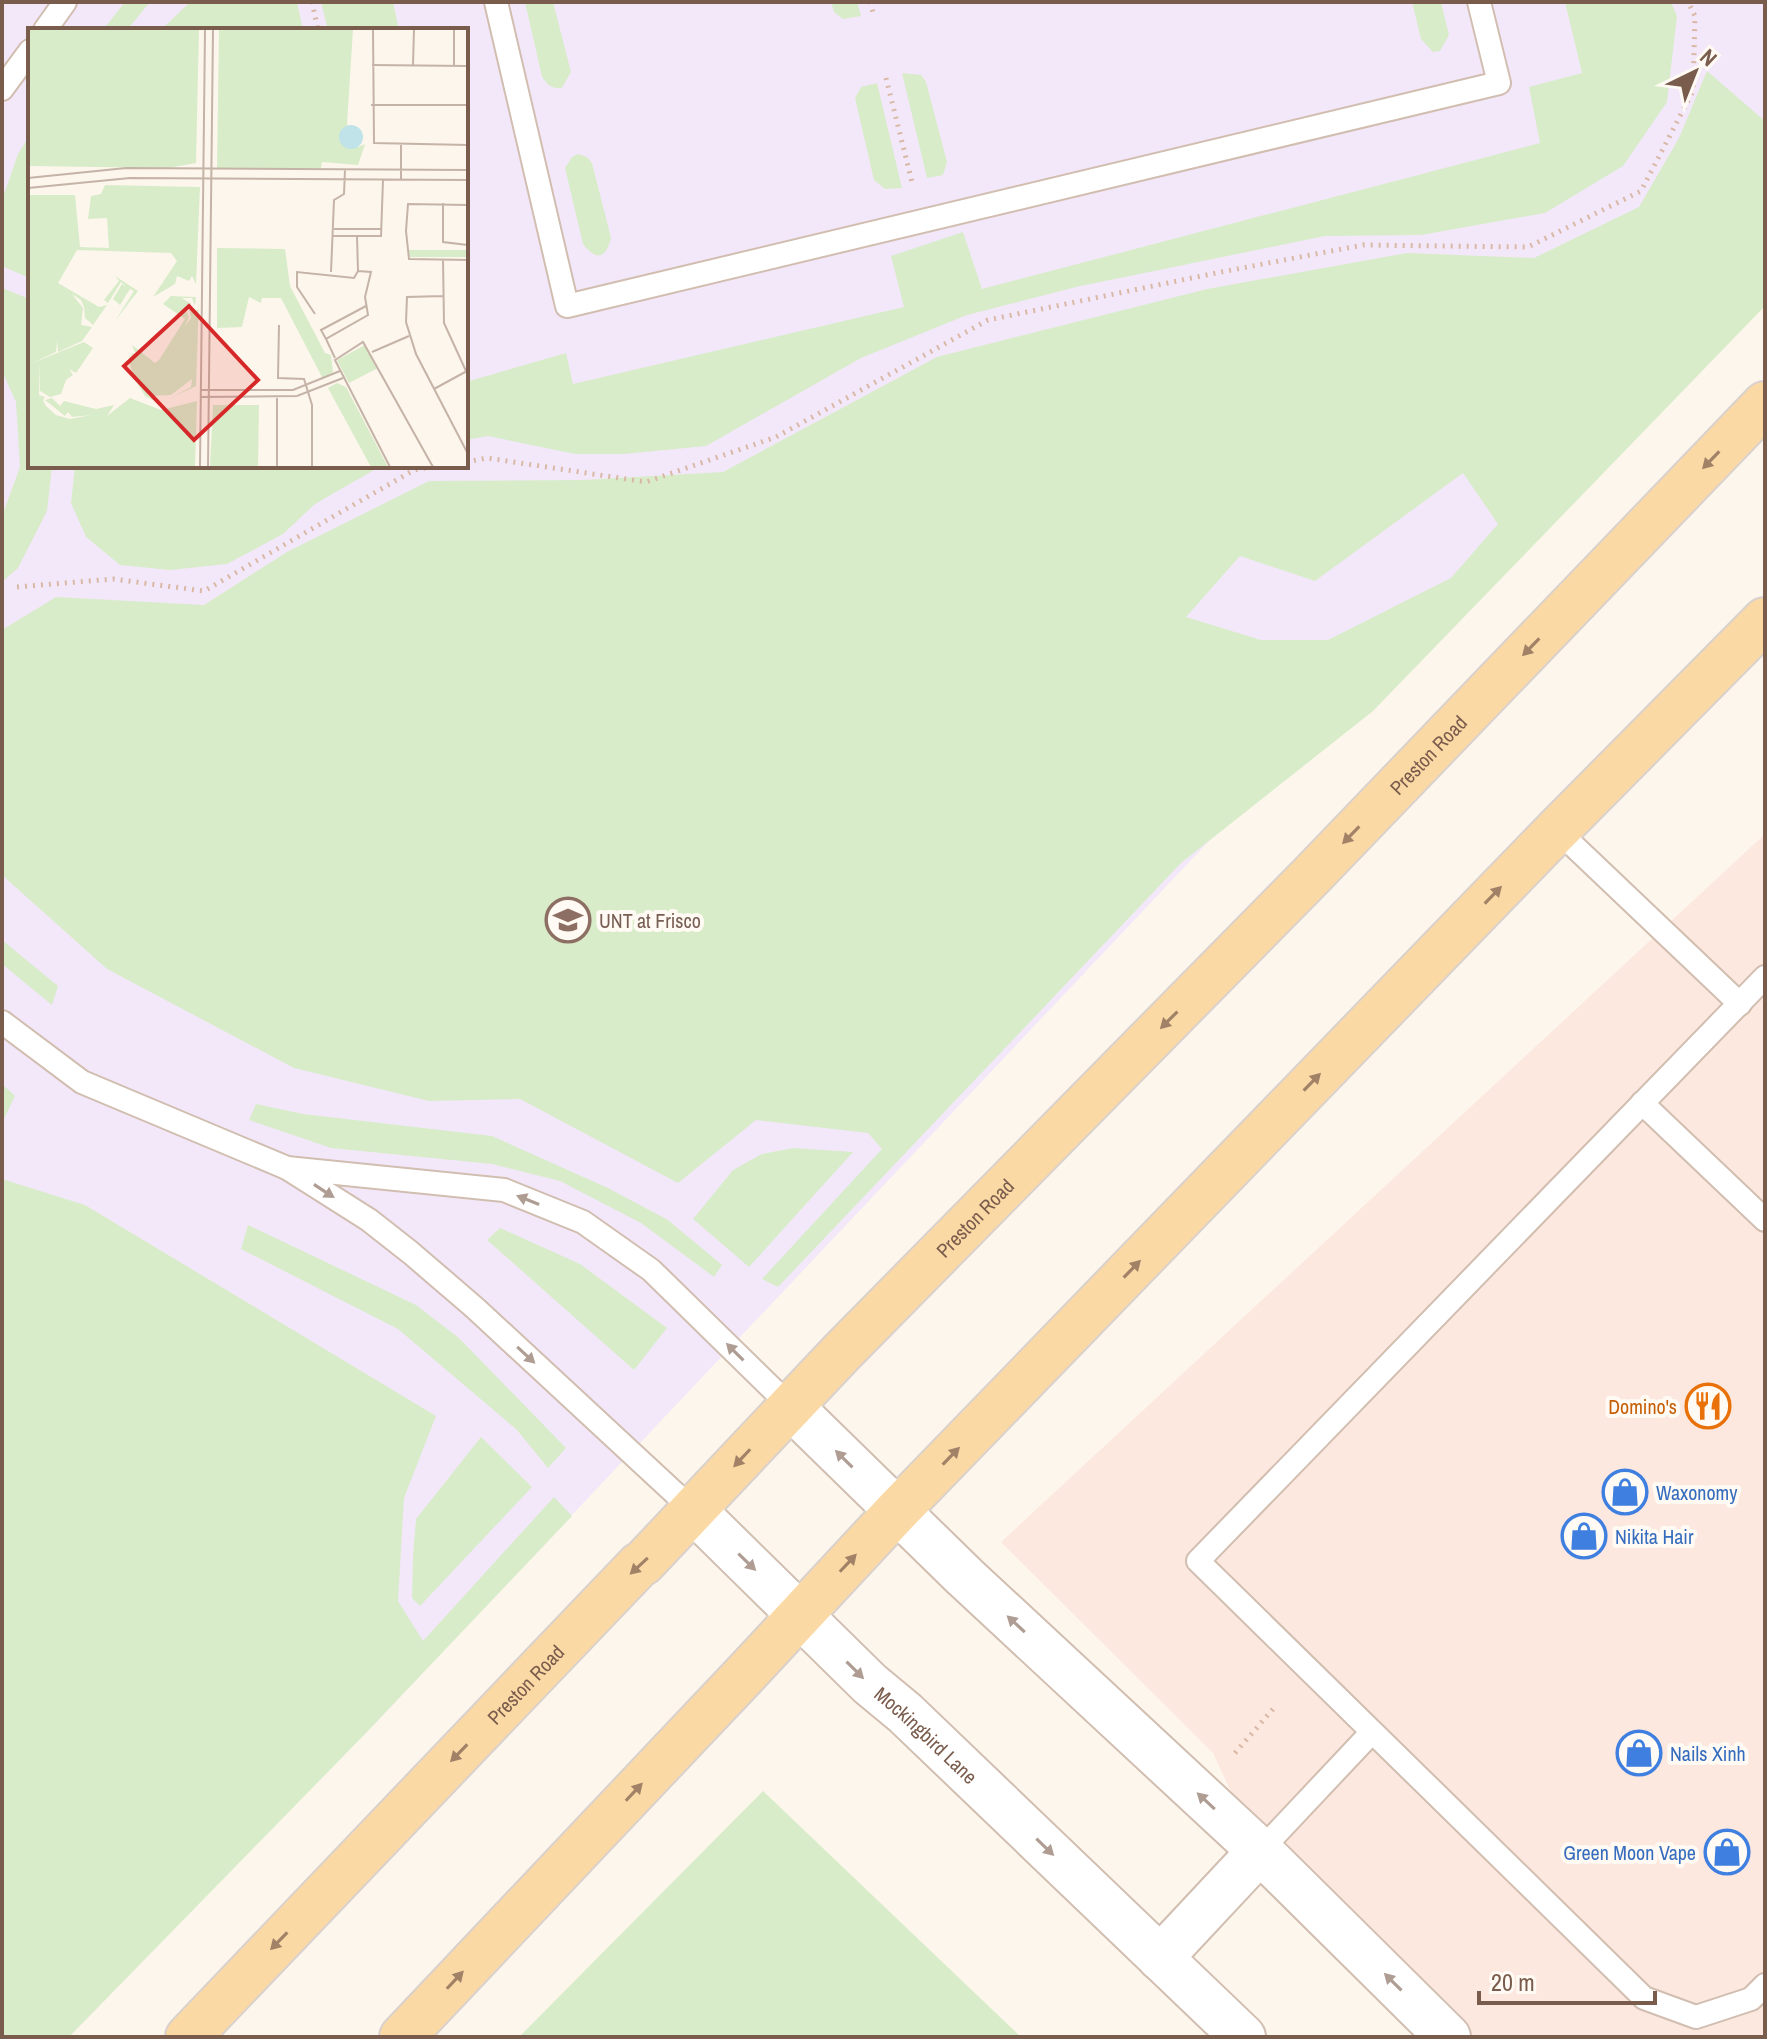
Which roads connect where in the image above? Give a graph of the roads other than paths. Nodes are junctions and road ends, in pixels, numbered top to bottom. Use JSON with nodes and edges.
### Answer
{"nodes":[{"id":1,"x":65,"y":2,"type":"edge"},
{"id":2,"x":496,"y":2,"type":"edge"},
{"id":3,"x":1479,"y":2,"type":"edge"},
{"id":4,"x":46,"y":28,"type":"edge"},
{"id":5,"x":28,"y":54,"type":"edge"},
{"id":6,"x":2,"y":89,"type":"edge"},
{"id":7,"x":1765,"y":404,"type":"edge"},
{"id":8,"x":1765,"y":620,"type":"edge"},
{"id":9,"x":1557,"y":830,"type":"junction"},
{"id":10,"x":1765,"y":977,"type":"edge"},
{"id":11,"x":1740,"y":1004,"type":"junction"},
{"id":12,"x":2,"y":1022,"type":"edge"},
{"id":13,"x":1642,"y":1103,"type":"junction"},
{"id":14,"x":287,"y":1168,"type":"junction"},
{"id":15,"x":1765,"y":1220,"type":"edge"},
{"id":16,"x":791,"y":1407,"type":"junction"},
{"id":17,"x":693,"y":1510,"type":"junction"},
{"id":18,"x":896,"y":1512,"type":"junction"},
{"id":19,"x":801,"y":1614,"type":"junction"},
{"id":20,"x":1372,"y":1732,"type":"junction"},
{"id":21,"x":1260,"y":1851,"type":"junction"},
{"id":22,"x":1160,"y":1958,"type":"junction"},
{"id":23,"x":1765,"y":1985,"type":"edge"},
{"id":24,"x":188,"y":2037,"type":"edge"},
{"id":25,"x":402,"y":2037,"type":"edge"},
{"id":26,"x":1243,"y":2037,"type":"edge"},
{"id":27,"x":1448,"y":2037,"type":"edge"}],
"edges":[{"from":1,"to":4,"type":"lane"},
{"from":2,"to":3,"type":"lane"},
{"from":5,"to":6,"type":"lane"},
{"from":7,"to":16,"type":"main road","name":"Preston Road","one_way":true},
{"from":8,"to":9,"type":"main road"},
{"from":9,"to":11,"type":"lane"},
{"from":18,"to":9,"type":"main road","one_way":true},
{"from":10,"to":11,"type":"lane"},
{"from":11,"to":13,"type":"lane"},
{"from":12,"to":14,"type":"lane"},
{"from":13,"to":15,"type":"lane"},
{"from":13,"to":20,"type":"lane"},
{"from":16,"to":14,"type":"lane","one_way":true},
{"from":14,"to":17,"type":"lane","one_way":true},
{"from":16,"to":17,"type":"main road","name":"Preston Road","one_way":true},
{"from":18,"to":16,"type":"street","one_way":true},
{"from":17,"to":19,"type":"street","name":"Mockingbird Lane","one_way":true},
{"from":17,"to":24,"type":"main road","name":"Preston Road","one_way":true},
{"from":19,"to":18,"type":"main road","one_way":true},
{"from":21,"to":18,"type":"street","one_way":true},
{"from":19,"to":22,"type":"street","name":"Mockingbird Lane","one_way":true},
{"from":25,"to":19,"type":"main road","one_way":true},
{"from":20,"to":21,"type":"lane"},
{"from":20,"to":23,"type":"lane"},
{"from":21,"to":22,"type":"street"},
{"from":27,"to":21,"type":"street","one_way":true},
{"from":22,"to":26,"type":"street","name":"Mockingbird Lane"}]}
